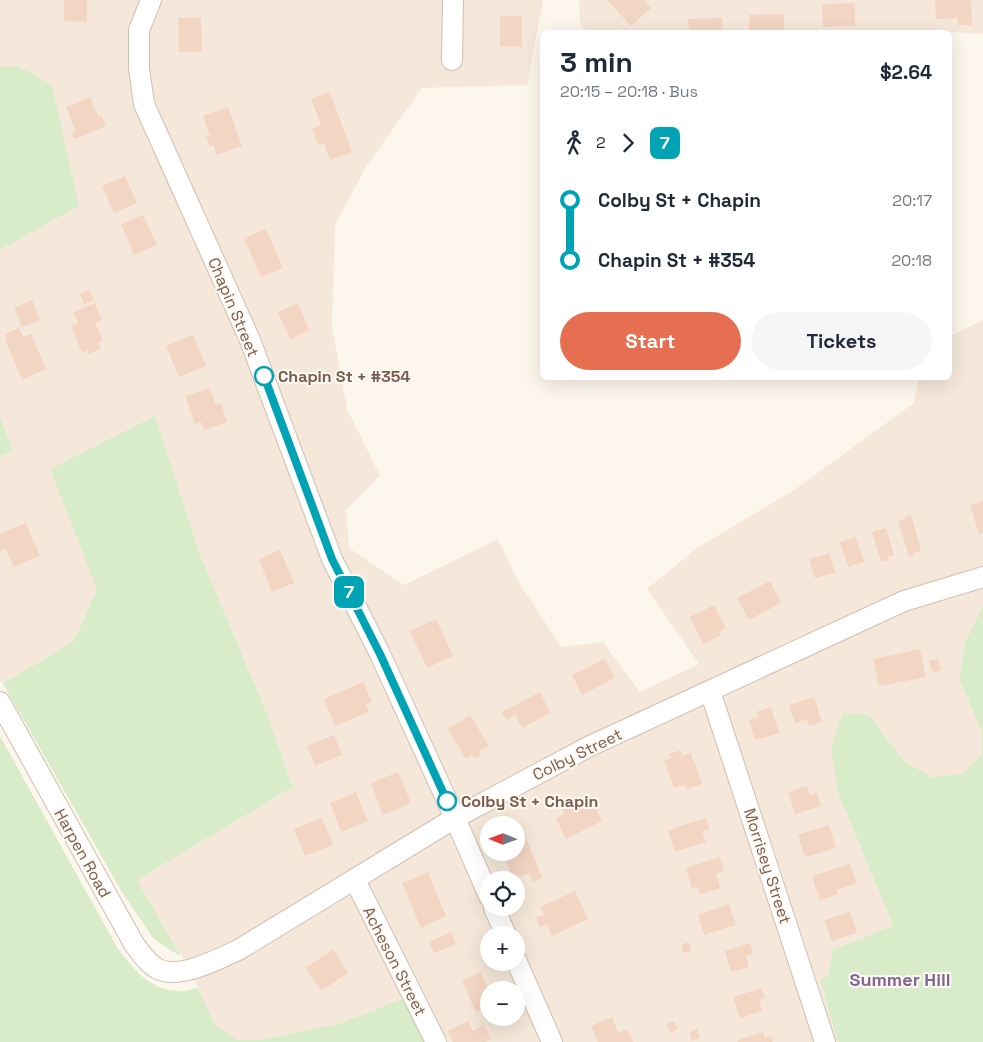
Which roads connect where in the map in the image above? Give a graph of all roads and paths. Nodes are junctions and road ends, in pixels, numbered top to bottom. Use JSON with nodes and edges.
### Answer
{"nodes":[{"id":1,"x":152,"y":0,"type":"edge"},
{"id":2,"x":453,"y":0,"type":"edge"},
{"id":3,"x":452,"y":60,"type":"dead end"},
{"id":4,"x":983,"y":577,"type":"edge"},
{"id":5,"x":710,"y":691,"type":"junction"},
{"id":6,"x":0,"y":702,"type":"edge"},
{"id":7,"x":455,"y":818,"type":"junction"},
{"id":8,"x":480,"y":875,"type":"edge"},
{"id":9,"x":354,"y":880,"type":"junction"},
{"id":10,"x":190,"y":970,"type":"joint"},
{"id":11,"x":521,"y":971,"type":"edge"},
{"id":12,"x":436,"y":1042,"type":"edge"},
{"id":13,"x":552,"y":1042,"type":"edge"},
{"id":14,"x":825,"y":1042,"type":"edge"}],
"edges":[{"from":1,"to":7,"type":"street","name":"Chapin Street"},
{"from":2,"to":3,"type":"street"},
{"from":4,"to":5,"type":"street","name":"Colby Street"},
{"from":5,"to":7,"type":"street","name":"Colby Street"},
{"from":5,"to":14,"type":"street","name":"Morrisey Street"},
{"from":6,"to":10,"type":"street","name":"Harpen Road"},
{"from":7,"to":8,"type":"street","name":"Chapin Street"},
{"from":7,"to":9,"type":"street","name":"Colby Street"},
{"from":9,"to":10,"type":"street","name":"Colby Street"},
{"from":9,"to":12,"type":"street","name":"Acheson Street"},
{"from":11,"to":13,"type":"street"}]}
